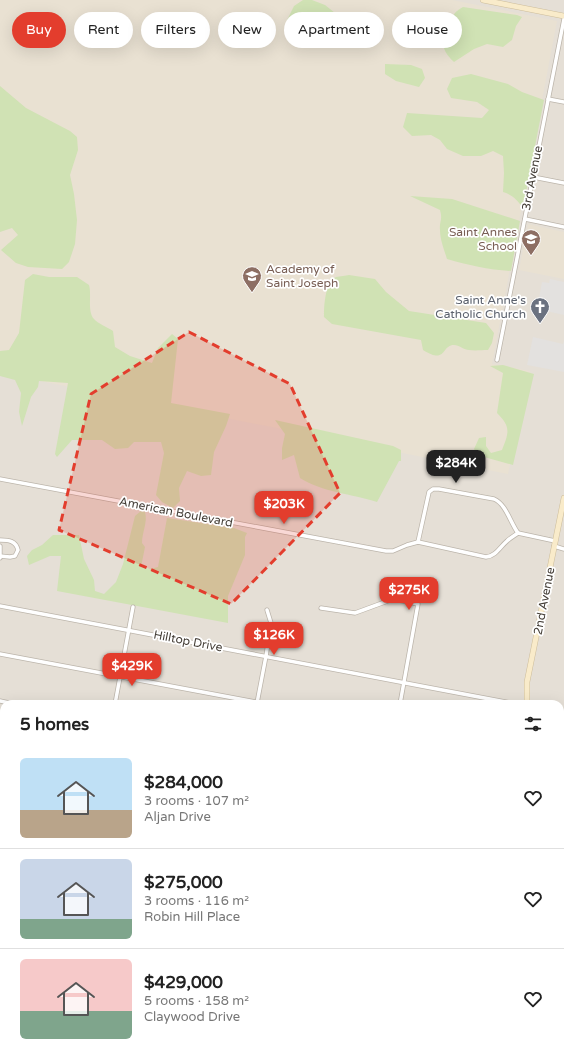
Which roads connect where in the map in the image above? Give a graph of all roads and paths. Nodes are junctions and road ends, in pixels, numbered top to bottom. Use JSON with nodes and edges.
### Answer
{"nodes":[{"id":1,"x":483,"y":0,"type":"edge"},
{"id":2,"x":564,"y":16,"type":"edge"},
{"id":3,"x":564,"y":19,"type":"edge"},
{"id":4,"x":548,"y":99,"type":"junction"},
{"id":5,"x":564,"y":102,"type":"edge"},
{"id":6,"x":533,"y":177,"type":"junction"},
{"id":7,"x":564,"y":183,"type":"edge"},
{"id":8,"x":524,"y":219,"type":"junction"},
{"id":9,"x":564,"y":227,"type":"edge"},
{"id":10,"x":497,"y":360,"type":"dead end"},
{"id":11,"x":0,"y":480,"type":"edge"},
{"id":12,"x":564,"y":498,"type":"edge"},
{"id":13,"x":518,"y":533,"type":"junction"},
{"id":14,"x":0,"y":540,"type":"edge"},
{"id":15,"x":418,"y":542,"type":"junction"},
{"id":16,"x":555,"y":544,"type":"junction"},
{"id":17,"x":0,"y":546,"type":"edge"},
{"id":18,"x":564,"y":548,"type":"edge"},
{"id":19,"x":0,"y":557,"type":"edge"},
{"id":20,"x":0,"y":606,"type":"edge"},
{"id":21,"x":133,"y":607,"type":"dead end"},
{"id":22,"x":321,"y":608,"type":"dead end"},
{"id":23,"x":267,"y":610,"type":"dead end"},
{"id":24,"x":128,"y":630,"type":"junction"},
{"id":25,"x":0,"y":654,"type":"edge"},
{"id":26,"x":266,"y":656,"type":"junction"},
{"id":27,"x":120,"y":676,"type":"junction"},
{"id":28,"x":404,"y":682,"type":"junction"},
{"id":29,"x":115,"y":700,"type":"edge"},
{"id":30,"x":242,"y":700,"type":"edge"},
{"id":31,"x":258,"y":700,"type":"edge"},
{"id":32,"x":401,"y":700,"type":"edge"},
{"id":33,"x":496,"y":700,"type":"edge"},
{"id":34,"x":527,"y":700,"type":"edge"}],
"edges":[{"from":1,"to":2,"type":"street"},
{"from":3,"to":4,"type":"street","name":"3rd Avenue"},
{"from":4,"to":5,"type":"street"},
{"from":4,"to":6,"type":"street","name":"3rd Avenue"},
{"from":6,"to":7,"type":"street"},
{"from":6,"to":8,"type":"street","name":"3rd Avenue"},
{"from":8,"to":9,"type":"street"},
{"from":8,"to":10,"type":"street","name":"3rd Avenue"},
{"from":11,"to":15,"type":"street","name":"American Boulevard"},
{"from":12,"to":16,"type":"street","name":"2nd Avenue"},
{"from":13,"to":15,"type":"street"},
{"from":13,"to":15,"type":"street"},
{"from":13,"to":16,"type":"street"},
{"from":14,"to":19,"type":"street"},
{"from":16,"to":18,"type":"street"},
{"from":16,"to":34,"type":"street","name":"2nd Avenue"},
{"from":17,"to":19,"type":"street"},
{"from":20,"to":24,"type":"street","name":"Hilltop Drive"},
{"from":21,"to":24,"type":"street"},
{"from":22,"to":28,"type":"street"},
{"from":23,"to":26,"type":"street"},
{"from":24,"to":26,"type":"street","name":"Hilltop Drive"},
{"from":24,"to":27,"type":"street"},
{"from":25,"to":27,"type":"street"},
{"from":26,"to":28,"type":"street","name":"Hilltop Drive"},
{"from":26,"to":31,"type":"street"},
{"from":27,"to":29,"type":"street"},
{"from":27,"to":30,"type":"street"},
{"from":28,"to":32,"type":"street"},
{"from":28,"to":33,"type":"street","name":"Hilltop Drive"}]}
